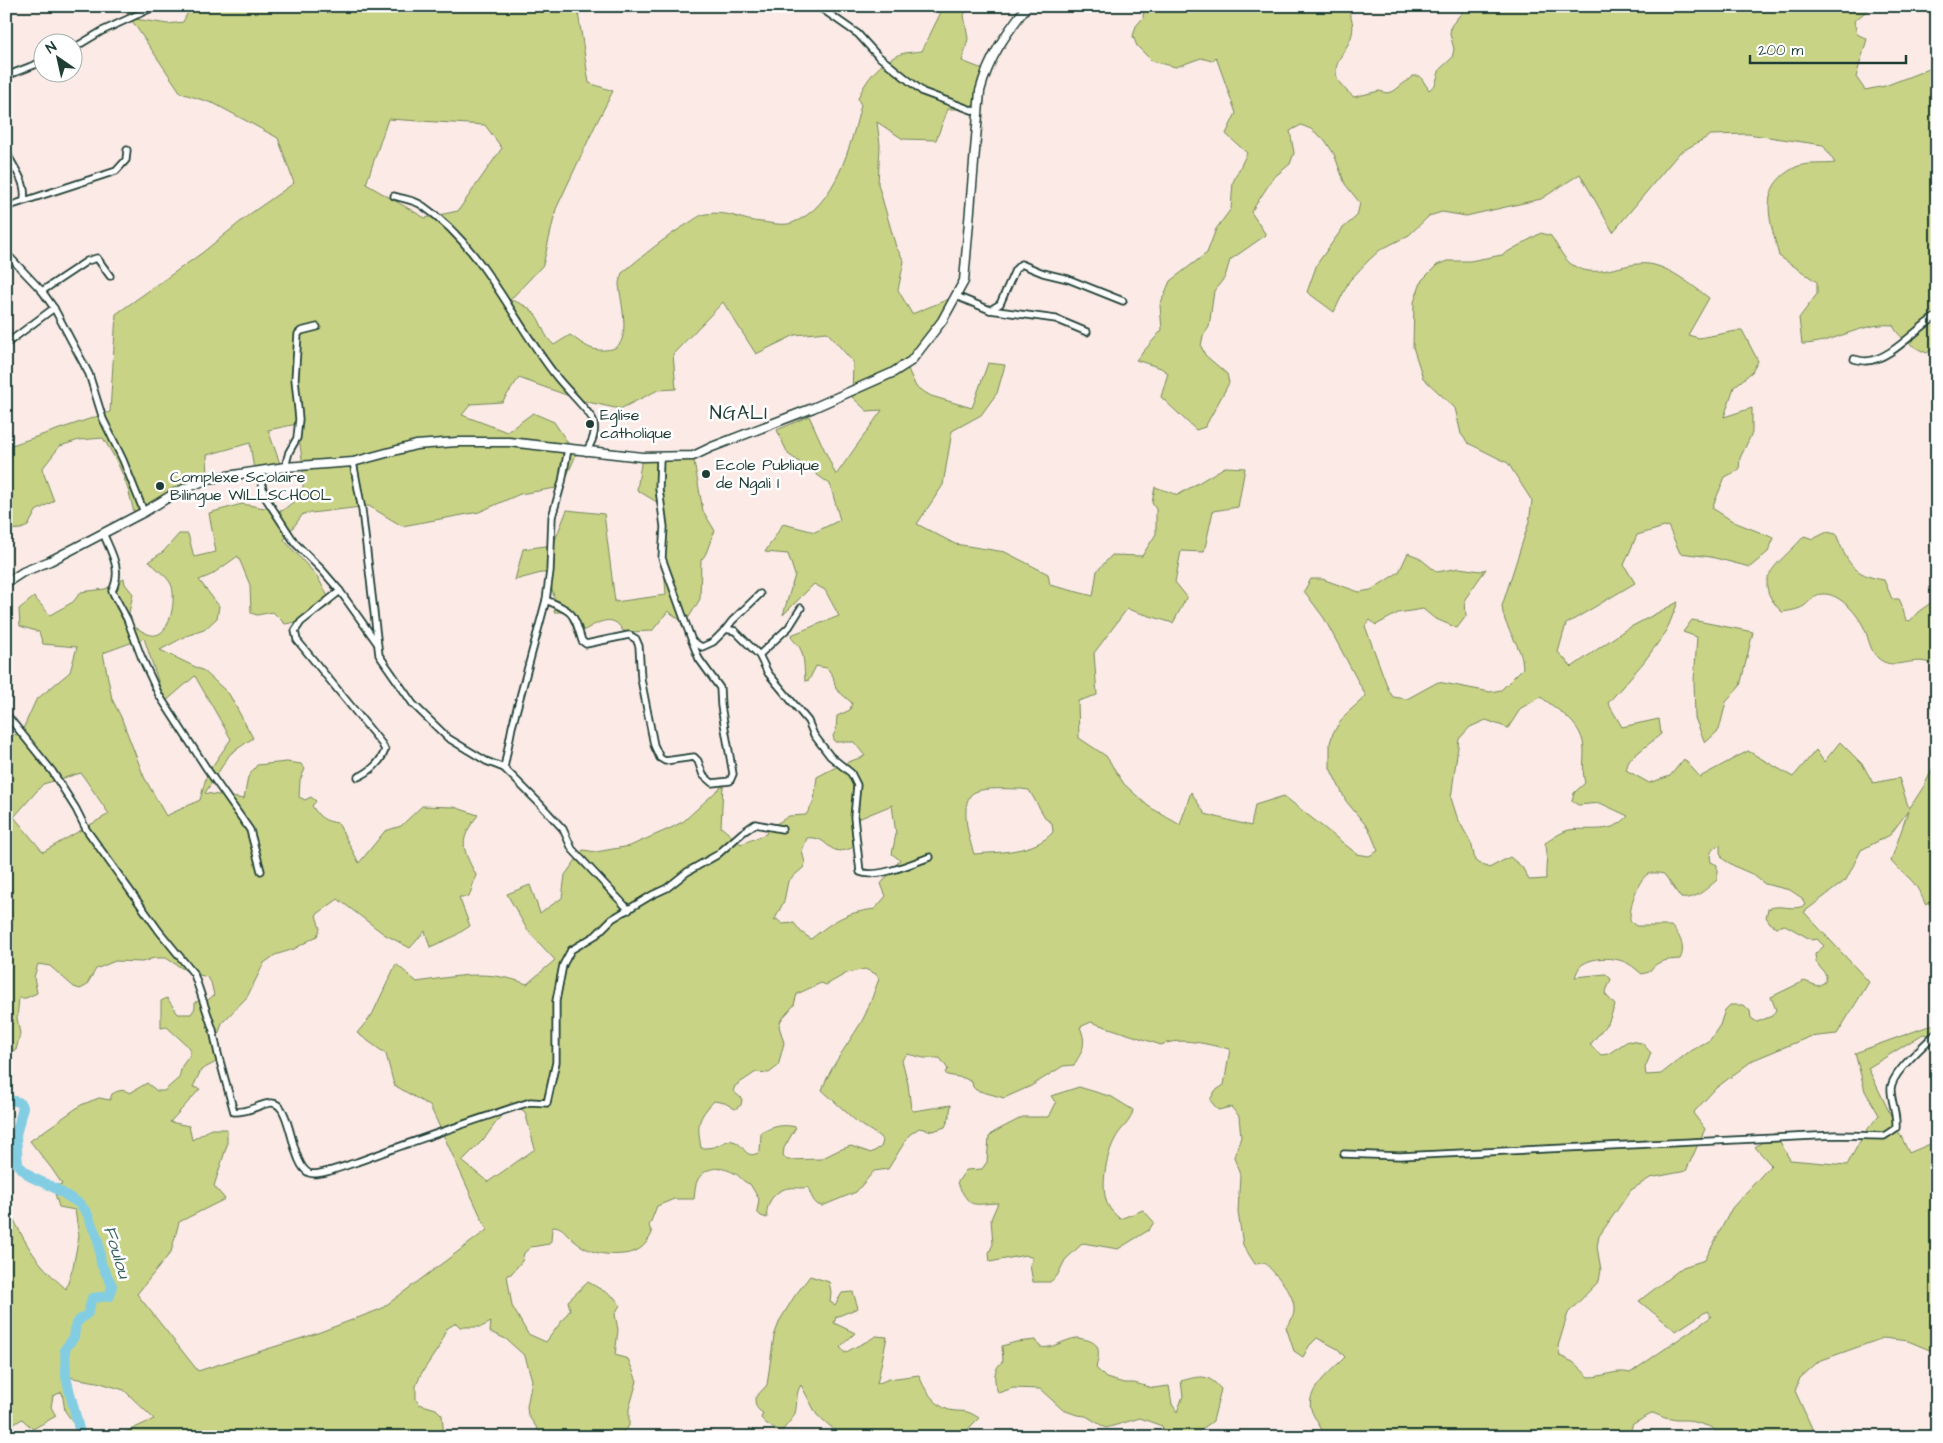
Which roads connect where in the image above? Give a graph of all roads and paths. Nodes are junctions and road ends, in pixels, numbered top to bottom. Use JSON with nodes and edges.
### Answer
{"nodes":[{"id":1,"x":156,"y":6,"type":"edge"},
{"id":2,"x":818,"y":6,"type":"edge"},
{"id":3,"x":1027,"y":6,"type":"edge"},
{"id":4,"x":82,"y":42,"type":"edge"},
{"id":5,"x":32,"y":66,"type":"edge"},
{"id":6,"x":6,"y":76,"type":"edge"},
{"id":7,"x":977,"y":112,"type":"junction"},
{"id":8,"x":127,"y":150,"type":"dead end"},
{"id":9,"x":6,"y":152,"type":"edge"},
{"id":10,"x":11,"y":163,"type":"junction"},
{"id":11,"x":6,"y":174,"type":"edge"},
{"id":12,"x":394,"y":196,"type":"dead end"},
{"id":13,"x":24,"y":200,"type":"junction"},
{"id":14,"x":6,"y":207,"type":"edge"},
{"id":15,"x":6,"y":253,"type":"edge"},
{"id":16,"x":110,"y":276,"type":"dead end"},
{"id":17,"x":42,"y":291,"type":"junction"},
{"id":18,"x":956,"y":296,"type":"junction"},
{"id":19,"x":1123,"y":301,"type":"dead end"},
{"id":20,"x":54,"y":308,"type":"junction"},
{"id":21,"x":990,"y":310,"type":"junction"},
{"id":22,"x":1937,"y":316,"type":"edge"},
{"id":23,"x":317,"y":327,"type":"dead end"},
{"id":24,"x":1087,"y":332,"type":"dead end"},
{"id":25,"x":6,"y":344,"type":"edge"},
{"id":26,"x":1854,"y":359,"type":"dead end"},
{"id":27,"x":568,"y":449,"type":"junction"},
{"id":28,"x":586,"y":452,"type":"junction"},
{"id":29,"x":660,"y":457,"type":"junction"},
{"id":30,"x":353,"y":462,"type":"junction"},
{"id":31,"x":285,"y":467,"type":"junction"},
{"id":32,"x":259,"y":472,"type":"junction"},
{"id":33,"x":144,"y":512,"type":"junction"},
{"id":34,"x":103,"y":533,"type":"junction"},
{"id":35,"x":6,"y":583,"type":"edge"},
{"id":36,"x":340,"y":591,"type":"junction"},
{"id":37,"x":760,"y":594,"type":"dead end"},
{"id":38,"x":546,"y":600,"type":"junction"},
{"id":39,"x":801,"y":608,"type":"dead end"},
{"id":40,"x":726,"y":629,"type":"junction"},
{"id":41,"x":692,"y":641,"type":"junction"},
{"id":42,"x":377,"y":644,"type":"junction"},
{"id":43,"x":759,"y":655,"type":"junction"},
{"id":44,"x":6,"y":714,"type":"edge"},
{"id":45,"x":504,"y":768,"type":"junction"},
{"id":46,"x":358,"y":777,"type":"dead end"},
{"id":47,"x":782,"y":829,"type":"dead end"},
{"id":48,"x":930,"y":857,"type":"dead end"},
{"id":49,"x":261,"y":871,"type":"dead end"},
{"id":50,"x":629,"y":910,"type":"junction"},
{"id":51,"x":1937,"y":1032,"type":"edge"},
{"id":52,"x":1344,"y":1154,"type":"dead end"}],
"edges":[{"from":1,"to":4,"type":"street"},
{"from":2,"to":7,"type":"street"},
{"from":3,"to":7,"type":"street"},
{"from":5,"to":6,"type":"street"},
{"from":7,"to":18,"type":"street"},
{"from":8,"to":13,"type":"street"},
{"from":9,"to":10,"type":"street"},
{"from":10,"to":11,"type":"street"},
{"from":10,"to":13,"type":"street"},
{"from":12,"to":28,"type":"street"},
{"from":13,"to":14,"type":"street"},
{"from":15,"to":17,"type":"street"},
{"from":16,"to":17,"type":"street"},
{"from":17,"to":20,"type":"street"},
{"from":18,"to":21,"type":"street"},
{"from":18,"to":29,"type":"street"},
{"from":19,"to":21,"type":"street"},
{"from":20,"to":25,"type":"street"},
{"from":20,"to":33,"type":"street"},
{"from":21,"to":24,"type":"street"},
{"from":22,"to":26,"type":"street"},
{"from":23,"to":31,"type":"street"},
{"from":27,"to":28,"type":"street"},
{"from":27,"to":30,"type":"street"},
{"from":27,"to":38,"type":"street"},
{"from":28,"to":29,"type":"street"},
{"from":29,"to":41,"type":"street"},
{"from":30,"to":31,"type":"street"},
{"from":30,"to":42,"type":"street"},
{"from":31,"to":32,"type":"street"},
{"from":32,"to":33,"type":"street"},
{"from":32,"to":36,"type":"street"},
{"from":33,"to":34,"type":"street"},
{"from":34,"to":35,"type":"street"},
{"from":34,"to":49,"type":"street"},
{"from":36,"to":42,"type":"street"},
{"from":36,"to":46,"type":"street"},
{"from":37,"to":40,"type":"street"},
{"from":38,"to":41,"type":"street"},
{"from":38,"to":45,"type":"street"},
{"from":39,"to":43,"type":"street"},
{"from":40,"to":41,"type":"street"},
{"from":40,"to":43,"type":"street"},
{"from":42,"to":45,"type":"street"},
{"from":43,"to":48,"type":"street"},
{"from":44,"to":50,"type":"street"},
{"from":45,"to":50,"type":"street"},
{"from":47,"to":50,"type":"street"},
{"from":51,"to":52,"type":"street"}]}
